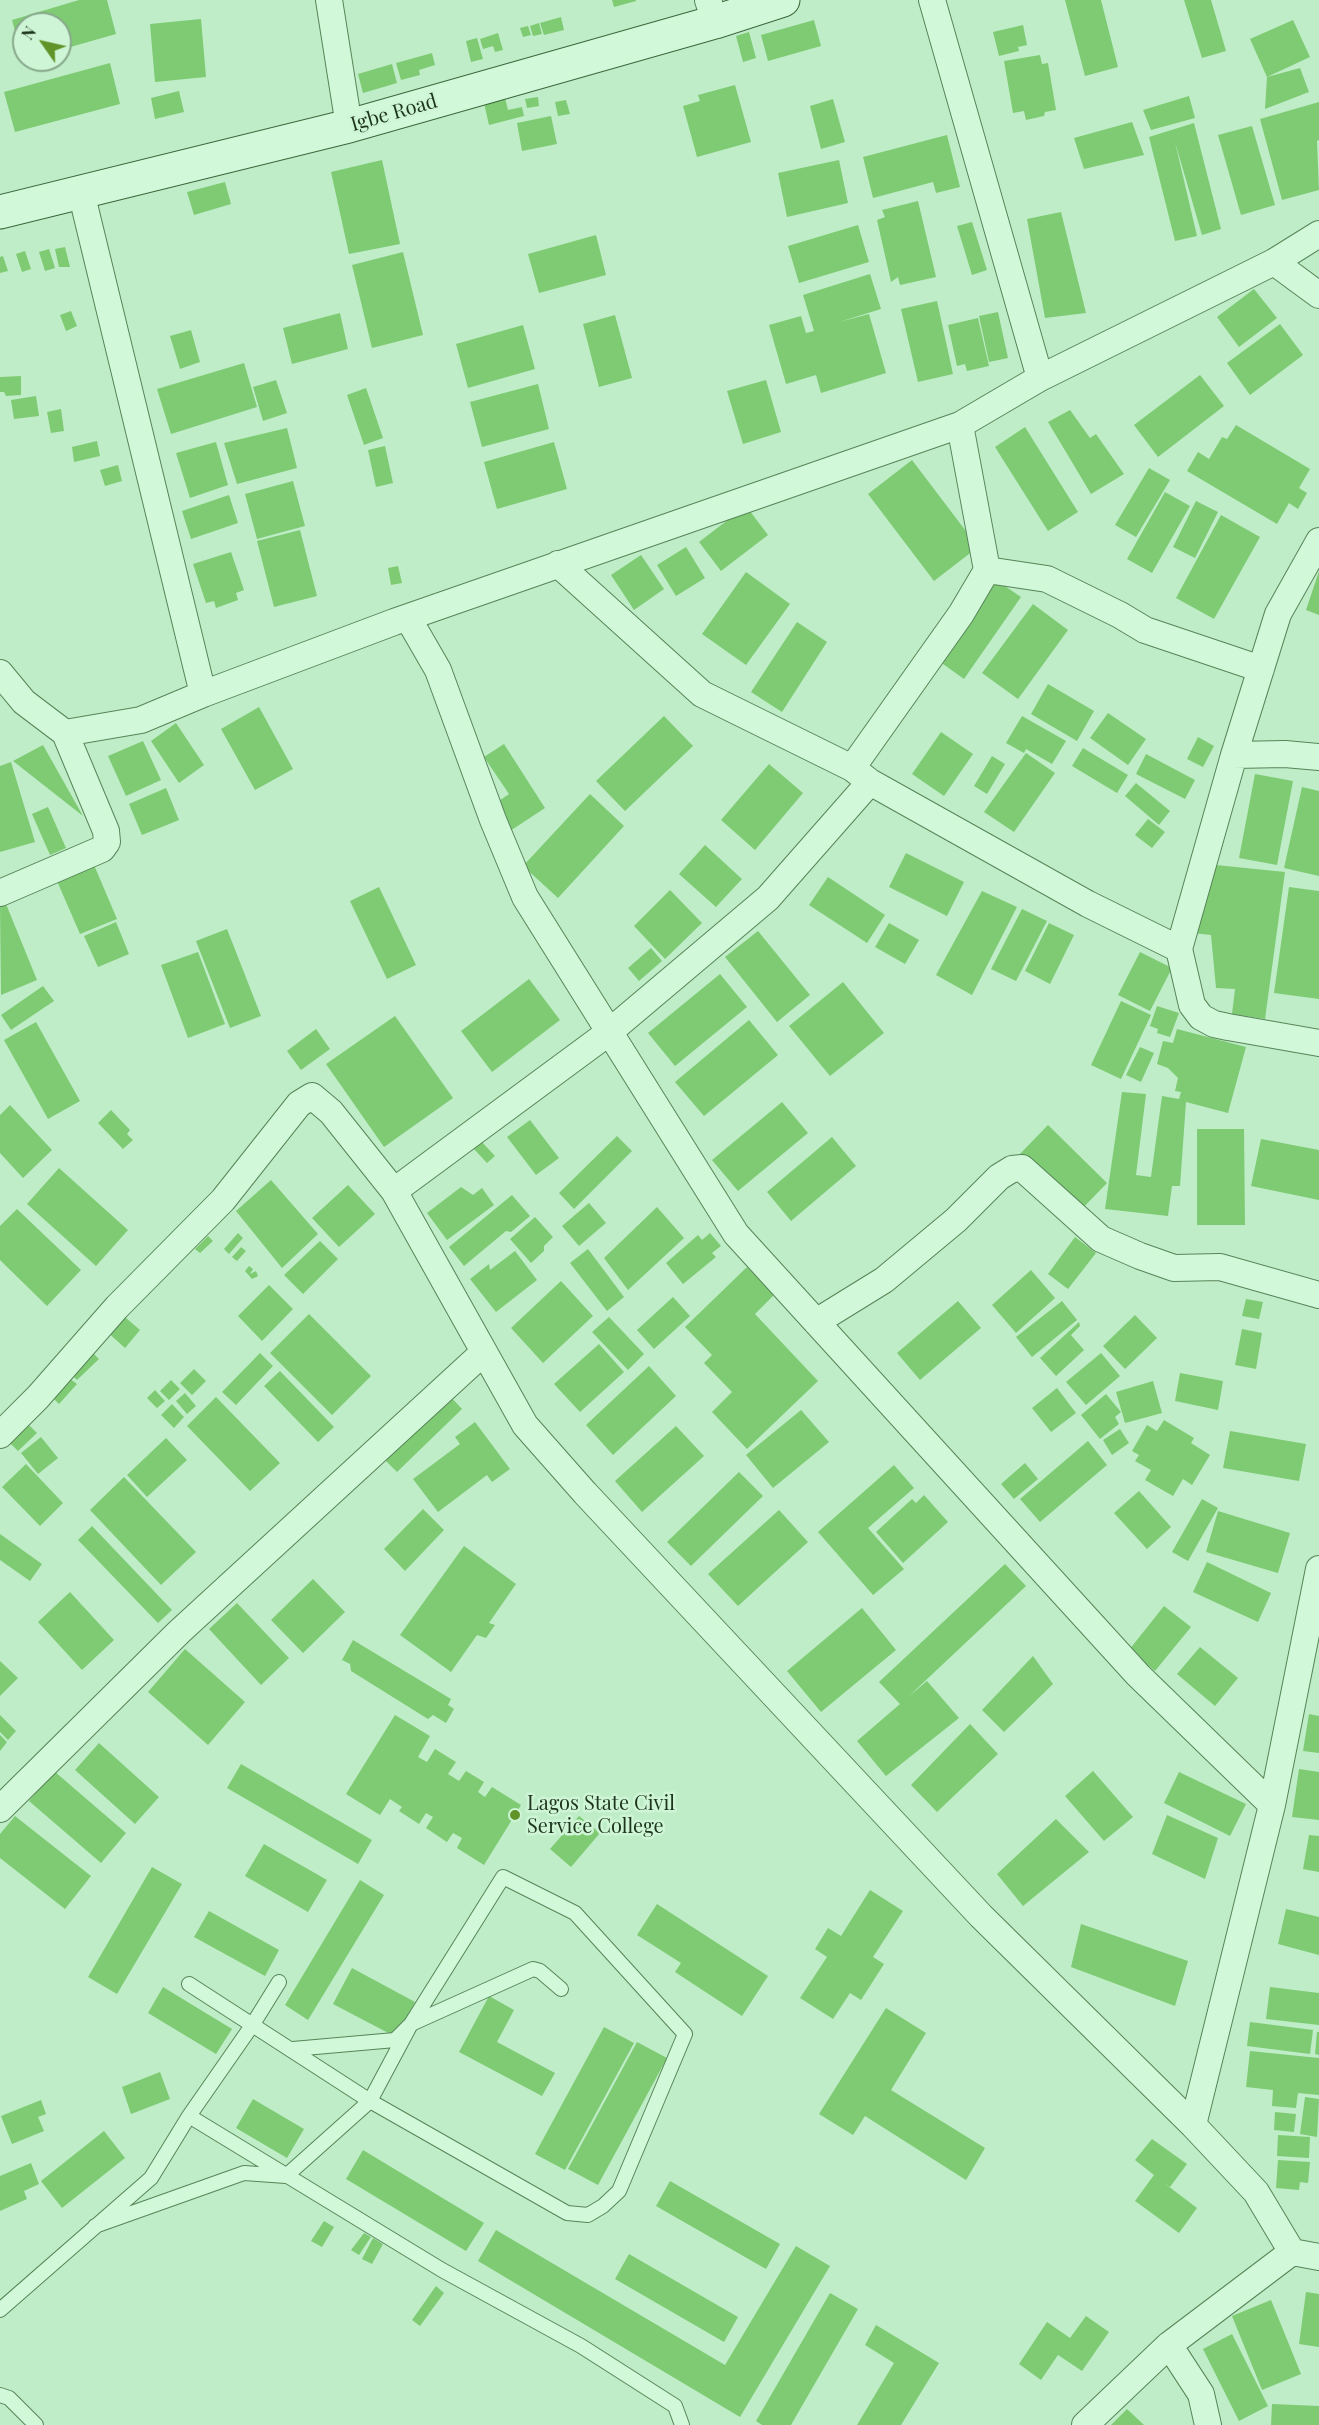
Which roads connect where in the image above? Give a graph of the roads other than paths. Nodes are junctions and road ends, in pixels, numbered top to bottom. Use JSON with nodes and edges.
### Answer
{"nodes":[{"id":1,"x":329,"y":0,"type":"edge"},
{"id":2,"x":783,"y":0,"type":"edge"},
{"id":3,"x":932,"y":0,"type":"edge"},
{"id":4,"x":711,"y":11,"type":"edge"},
{"id":5,"x":349,"y":126,"type":"junction"},
{"id":6,"x":81,"y":192,"type":"junction"},
{"id":7,"x":0,"y":212,"type":"edge"},
{"id":8,"x":1319,"y":234,"type":"edge"},
{"id":9,"x":1274,"y":262,"type":"junction"},
{"id":10,"x":1319,"y":295,"type":"edge"},
{"id":11,"x":1040,"y":378,"type":"junction"},
{"id":12,"x":960,"y":425,"type":"junction"},
{"id":13,"x":1319,"y":541,"type":"edge"},
{"id":14,"x":558,"y":564,"type":"junction"},
{"id":15,"x":987,"y":570,"type":"junction"},
{"id":16,"x":408,"y":618,"type":"junction"},
{"id":17,"x":1261,"y":669,"type":"junction"},
{"id":18,"x":0,"y":674,"type":"edge"},
{"id":19,"x":203,"y":694,"type":"junction"},
{"id":20,"x":65,"y":733,"type":"junction"},
{"id":21,"x":1234,"y":755,"type":"junction"},
{"id":22,"x":1319,"y":757,"type":"edge"},
{"id":23,"x":861,"y":775,"type":"junction"},
{"id":24,"x":0,"y":893,"type":"edge"},
{"id":25,"x":1179,"y":949,"type":"junction"},
{"id":26,"x":608,"y":1033,"type":"junction"},
{"id":27,"x":1319,"y":1043,"type":"edge"},
{"id":28,"x":394,"y":1191,"type":"junction"},
{"id":29,"x":1319,"y":1295,"type":"edge"},
{"id":30,"x":816,"y":1322,"type":"junction"},
{"id":31,"x":484,"y":1352,"type":"junction"},
{"id":32,"x":0,"y":1435,"type":"edge"},
{"id":33,"x":1319,"y":1569,"type":"edge"},
{"id":34,"x":1272,"y":1805,"type":"junction"},
{"id":35,"x":0,"y":1809,"type":"edge"},
{"id":36,"x":279,"y":1982,"type":"dead end"},
{"id":37,"x":189,"y":1984,"type":"dead end"},
{"id":38,"x":561,"y":1989,"type":"dead end"},
{"id":39,"x":253,"y":2024,"type":"junction"},
{"id":40,"x":411,"y":2024,"type":"junction"},
{"id":41,"x":293,"y":2049,"type":"junction"},
{"id":42,"x":370,"y":2101,"type":"junction"},
{"id":43,"x":189,"y":2116,"type":"junction"},
{"id":44,"x":1192,"y":2125,"type":"junction"},
{"id":45,"x":286,"y":2176,"type":"junction"},
{"id":46,"x":95,"y":2226,"type":"junction"},
{"id":47,"x":1292,"y":2252,"type":"junction"},
{"id":48,"x":1319,"y":2257,"type":"edge"},
{"id":49,"x":0,"y":2310,"type":"edge"},
{"id":50,"x":1169,"y":2345,"type":"junction"},
{"id":51,"x":0,"y":2395,"type":"edge"},
{"id":52,"x":36,"y":2425,"type":"edge"},
{"id":53,"x":682,"y":2425,"type":"edge"},
{"id":54,"x":1085,"y":2425,"type":"edge"},
{"id":55,"x":1208,"y":2425,"type":"edge"}],
"edges":[{"from":1,"to":5,"type":"street"},
{"from":2,"to":4,"type":"street","name":"Igbe Road"},
{"from":3,"to":11,"type":"street"},
{"from":4,"to":5,"type":"street","name":"Igbe Road"},
{"from":5,"to":6,"type":"street","name":"Igbe Road"},
{"from":6,"to":7,"type":"street","name":"Igbe Road"},
{"from":6,"to":19,"type":"street"},
{"from":8,"to":9,"type":"street"},
{"from":9,"to":10,"type":"street"},
{"from":9,"to":11,"type":"street"},
{"from":11,"to":12,"type":"street"},
{"from":12,"to":14,"type":"street"},
{"from":12,"to":15,"type":"street"},
{"from":13,"to":17,"type":"street"},
{"from":14,"to":16,"type":"street"},
{"from":14,"to":23,"type":"street"},
{"from":15,"to":17,"type":"street"},
{"from":15,"to":23,"type":"street"},
{"from":16,"to":19,"type":"street"},
{"from":16,"to":26,"type":"street"},
{"from":17,"to":21,"type":"street"},
{"from":18,"to":20,"type":"street"},
{"from":19,"to":20,"type":"street"},
{"from":20,"to":24,"type":"street"},
{"from":21,"to":22,"type":"street"},
{"from":21,"to":25,"type":"street"},
{"from":23,"to":25,"type":"street"},
{"from":23,"to":26,"type":"street"},
{"from":25,"to":27,"type":"street"},
{"from":26,"to":28,"type":"street"},
{"from":26,"to":30,"type":"street"},
{"from":28,"to":31,"type":"street"},
{"from":28,"to":32,"type":"street"},
{"from":29,"to":30,"type":"street"},
{"from":30,"to":34,"type":"street"},
{"from":31,"to":35,"type":"street"},
{"from":31,"to":44,"type":"street"},
{"from":33,"to":34,"type":"street"},
{"from":34,"to":44,"type":"street"},
{"from":36,"to":39,"type":"lane"},
{"from":37,"to":39,"type":"lane"},
{"from":38,"to":40,"type":"lane"},
{"from":39,"to":41,"type":"lane"},
{"from":39,"to":43,"type":"lane"},
{"from":40,"to":41,"type":"lane"},
{"from":40,"to":42,"type":"lane"},
{"from":40,"to":42,"type":"lane"},
{"from":41,"to":42,"type":"lane"},
{"from":42,"to":45,"type":"lane"},
{"from":43,"to":45,"type":"lane"},
{"from":43,"to":46,"type":"lane"},
{"from":44,"to":47,"type":"street"},
{"from":45,"to":46,"type":"lane"},
{"from":45,"to":53,"type":"lane"},
{"from":46,"to":49,"type":"lane"},
{"from":47,"to":48,"type":"street"},
{"from":47,"to":50,"type":"street"},
{"from":50,"to":54,"type":"street"},
{"from":50,"to":55,"type":"street"},
{"from":51,"to":52,"type":"lane"}]}
